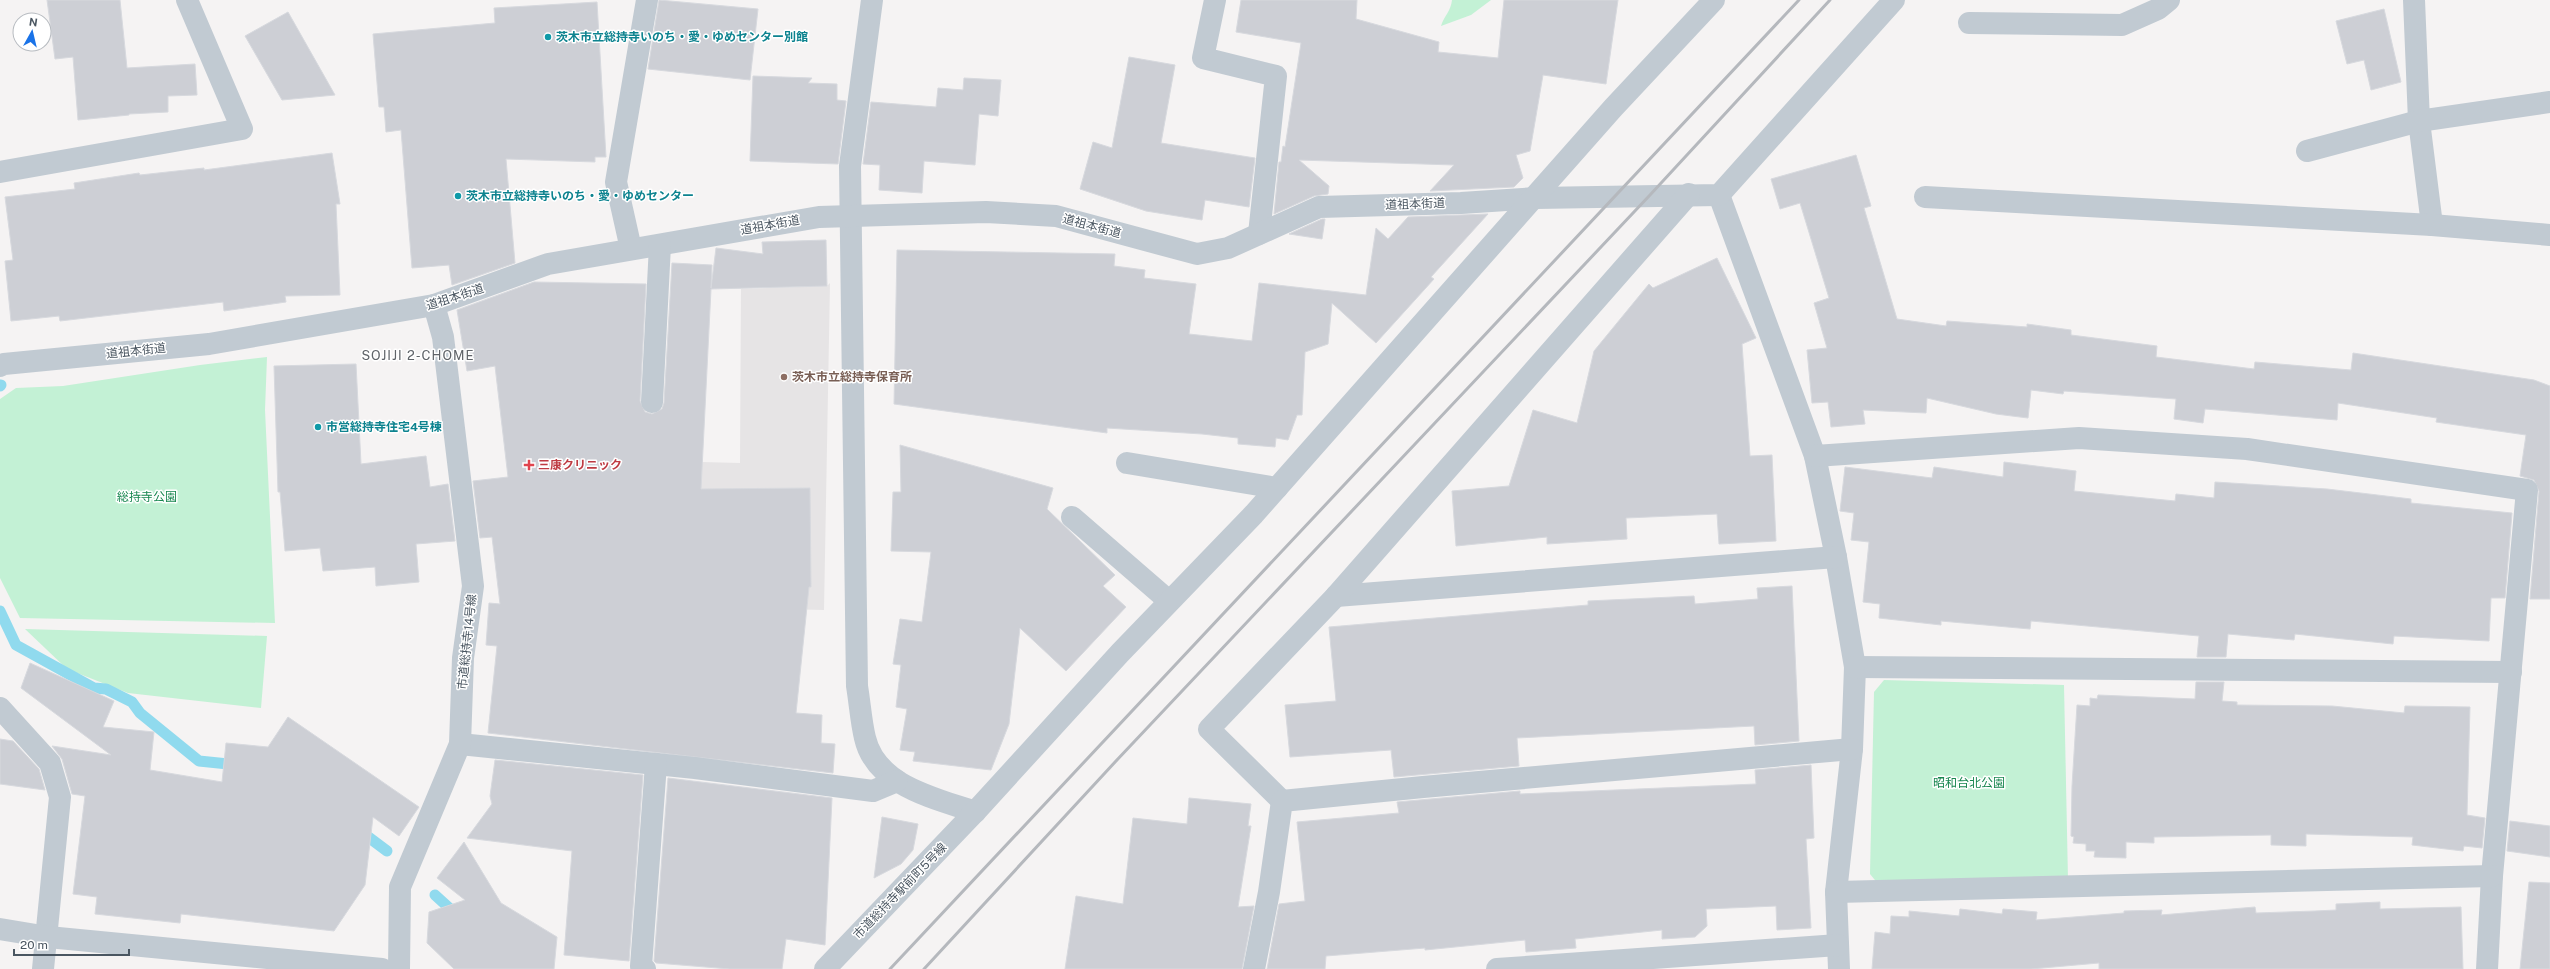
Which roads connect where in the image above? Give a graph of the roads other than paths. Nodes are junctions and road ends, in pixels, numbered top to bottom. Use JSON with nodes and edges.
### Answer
{"nodes":[{"id":1,"x":187,"y":0,"type":"edge"},
{"id":2,"x":647,"y":0,"type":"edge"},
{"id":3,"x":872,"y":0,"type":"edge"},
{"id":4,"x":1215,"y":0,"type":"edge"},
{"id":5,"x":1690,"y":0,"type":"edge"},
{"id":6,"x":1714,"y":0,"type":"edge"},
{"id":7,"x":1894,"y":0,"type":"edge"},
{"id":8,"x":2169,"y":0,"type":"edge"},
{"id":9,"x":2414,"y":0,"type":"edge"},
{"id":10,"x":1969,"y":23,"type":"dead end"},
{"id":11,"x":1689,"y":26,"type":"junction"},
{"id":12,"x":2550,"y":102,"type":"edge"},
{"id":13,"x":2419,"y":121,"type":"junction"},
{"id":14,"x":2307,"y":151,"type":"dead end"},
{"id":15,"x":0,"y":172,"type":"edge"},
{"id":16,"x":1690,"y":194,"type":"junction"},
{"id":17,"x":1719,"y":195,"type":"junction"},
{"id":18,"x":1924,"y":197,"type":"dead end"},
{"id":19,"x":1536,"y":198,"type":"junction"},
{"id":20,"x":851,"y":216,"type":"junction"},
{"id":21,"x":2432,"y":225,"type":"junction"},
{"id":22,"x":1259,"y":234,"type":"junction"},
{"id":23,"x":2550,"y":235,"type":"edge"},
{"id":24,"x":660,"y":244,"type":"junction"},
{"id":25,"x":631,"y":250,"type":"junction"},
{"id":26,"x":434,"y":305,"type":"junction"},
{"id":27,"x":1,"y":360,"type":"edge"},
{"id":28,"x":652,"y":402,"type":"dead end"},
{"id":29,"x":1815,"y":456,"type":"junction"},
{"id":30,"x":1127,"y":463,"type":"dead end"},
{"id":31,"x":1277,"y":488,"type":"junction"},
{"id":32,"x":1072,"y":517,"type":"dead end"},
{"id":33,"x":1836,"y":557,"type":"junction"},
{"id":34,"x":1336,"y":596,"type":"junction"},
{"id":35,"x":1169,"y":601,"type":"junction"},
{"id":36,"x":1855,"y":666,"type":"junction"},
{"id":37,"x":2511,"y":672,"type":"junction"},
{"id":38,"x":0,"y":708,"type":"edge"},
{"id":39,"x":460,"y":744,"type":"junction"},
{"id":40,"x":1852,"y":749,"type":"junction"},
{"id":41,"x":656,"y":764,"type":"junction"},
{"id":42,"x":897,"y":781,"type":"junction"},
{"id":43,"x":1282,"y":801,"type":"junction"},
{"id":44,"x":975,"y":812,"type":"junction"},
{"id":45,"x":2492,"y":876,"type":"junction"},
{"id":46,"x":1836,"y":892,"type":"junction"},
{"id":47,"x":0,"y":929,"type":"edge"},
{"id":48,"x":48,"y":937,"type":"junction"},
{"id":49,"x":1838,"y":945,"type":"junction"},
{"id":50,"x":43,"y":969,"type":"edge"},
{"id":51,"x":382,"y":969,"type":"edge"},
{"id":52,"x":399,"y":969,"type":"edge"},
{"id":53,"x":645,"y":969,"type":"edge"},
{"id":54,"x":825,"y":969,"type":"edge"},
{"id":55,"x":1254,"y":969,"type":"edge"},
{"id":56,"x":1497,"y":969,"type":"edge"},
{"id":57,"x":1838,"y":969,"type":"edge"},
{"id":58,"x":2487,"y":969,"type":"edge"}],
"edges":[{"from":1,"to":15,"type":"street"},
{"from":2,"to":25,"type":"street"},
{"from":3,"to":20,"type":"street"},
{"from":4,"to":22,"type":"street"},
{"from":5,"to":11,"type":"street"},
{"from":6,"to":11,"type":"street","name":"市道総持寺駅前町5号線"},
{"from":7,"to":17,"type":"street"},
{"from":8,"to":10,"type":"street"},
{"from":9,"to":13,"type":"street"},
{"from":11,"to":19,"type":"street","name":"市道総持寺駅前町5号線"},
{"from":12,"to":13,"type":"street"},
{"from":13,"to":14,"type":"street"},
{"from":13,"to":21,"type":"street"},
{"from":16,"to":17,"type":"street","name":"道祖本街道"},
{"from":16,"to":19,"type":"street","name":"道祖本街道"},
{"from":16,"to":34,"type":"street"},
{"from":17,"to":29,"type":"street"},
{"from":18,"to":21,"type":"street"},
{"from":19,"to":22,"type":"street","name":"道祖本街道"},
{"from":19,"to":31,"type":"street","name":"市道総持寺駅前町5号線"},
{"from":20,"to":22,"type":"street","name":"道祖本街道"},
{"from":20,"to":24,"type":"street","name":"道祖本街道"},
{"from":20,"to":42,"type":"street"},
{"from":21,"to":23,"type":"street"},
{"from":24,"to":25,"type":"street","name":"道祖本街道"},
{"from":24,"to":28,"type":"street"},
{"from":25,"to":26,"type":"street","name":"道祖本街道"},
{"from":26,"to":27,"type":"street","name":"道祖本街道"},
{"from":26,"to":39,"type":"street","name":"市道総持寺14号線"},
{"from":29,"to":33,"type":"street"},
{"from":29,"to":37,"type":"street"},
{"from":30,"to":31,"type":"street"},
{"from":31,"to":35,"type":"street","name":"市道総持寺駅前町5号線"},
{"from":32,"to":35,"type":"street"},
{"from":33,"to":34,"type":"street"},
{"from":33,"to":36,"type":"street"},
{"from":34,"to":43,"type":"street"},
{"from":35,"to":44,"type":"street","name":"市道総持寺駅前町5号線"},
{"from":36,"to":37,"type":"street"},
{"from":36,"to":40,"type":"street"},
{"from":37,"to":45,"type":"street"},
{"from":38,"to":48,"type":"street"},
{"from":39,"to":41,"type":"street"},
{"from":39,"to":52,"type":"street","name":"市道総持寺14号線"},
{"from":40,"to":43,"type":"street"},
{"from":40,"to":46,"type":"street"},
{"from":41,"to":42,"type":"street"},
{"from":41,"to":53,"type":"street"},
{"from":42,"to":44,"type":"street"},
{"from":43,"to":55,"type":"street"},
{"from":44,"to":54,"type":"street","name":"市道総持寺駅前町5号線"},
{"from":45,"to":46,"type":"street"},
{"from":45,"to":58,"type":"street"},
{"from":46,"to":49,"type":"street"},
{"from":47,"to":48,"type":"street"},
{"from":48,"to":50,"type":"street"},
{"from":48,"to":51,"type":"street"},
{"from":49,"to":56,"type":"street"},
{"from":49,"to":57,"type":"street"}]}
